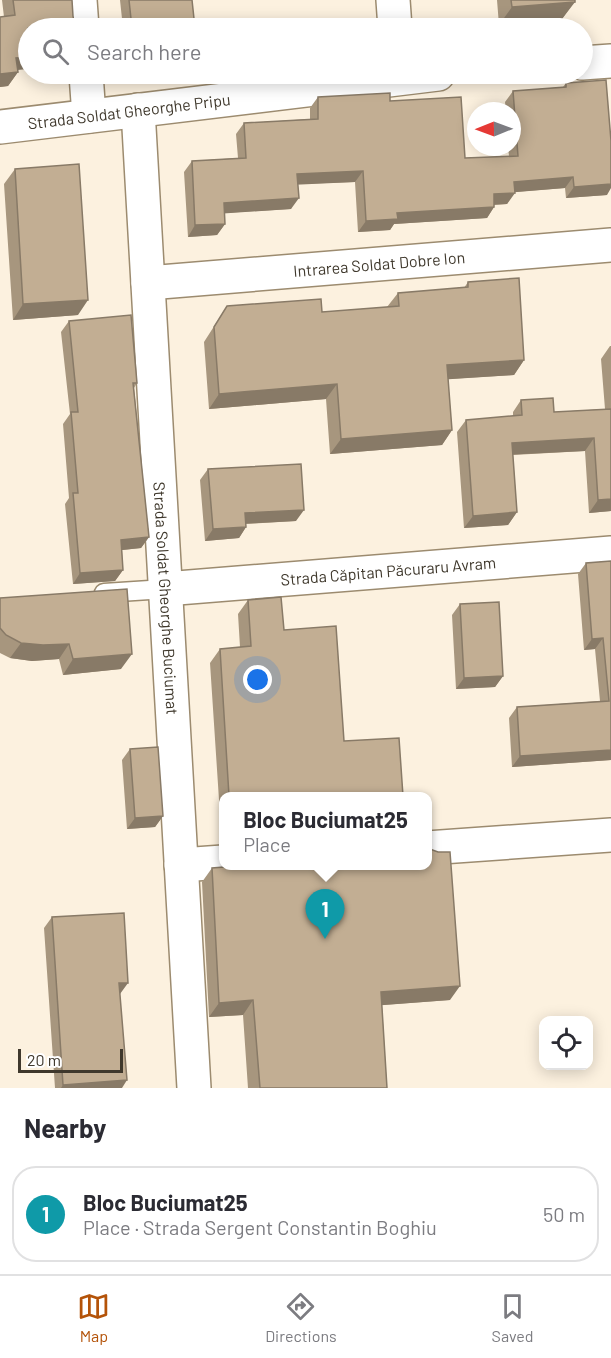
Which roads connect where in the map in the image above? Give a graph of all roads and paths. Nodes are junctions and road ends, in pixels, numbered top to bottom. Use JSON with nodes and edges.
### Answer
{"nodes":[{"id":1,"x":80,"y":0,"type":"edge"},
{"id":2,"x":393,"y":0,"type":"edge"},
{"id":3,"x":81,"y":18,"type":"edge"},
{"id":4,"x":394,"y":18,"type":"edge"},
{"id":5,"x":611,"y":61,"type":"edge"},
{"id":6,"x":593,"y":62,"type":"edge"},
{"id":7,"x":87,"y":84,"type":"edge"},
{"id":8,"x":330,"y":84,"type":"edge"},
{"id":9,"x":138,"y":110,"type":"junction"},
{"id":10,"x":89,"y":116,"type":"junction"},
{"id":11,"x":0,"y":126,"type":"edge"},
{"id":12,"x":611,"y":245,"type":"edge"},
{"id":13,"x":148,"y":283,"type":"junction"},
{"id":14,"x":611,"y":553,"type":"edge"},
{"id":15,"x":165,"y":589,"type":"junction"},
{"id":16,"x":83,"y":595,"type":"edge"},
{"id":17,"x":611,"y":835,"type":"edge"},
{"id":18,"x":432,"y":848,"type":"edge"},
{"id":19,"x":219,"y":862,"type":"edge"},
{"id":20,"x":181,"y":865,"type":"junction"},
{"id":21,"x":194,"y":1088,"type":"edge"}],
"edges":[{"from":1,"to":3,"type":"street"},
{"from":2,"to":4,"type":"street"},
{"from":5,"to":6,"type":"street"},
{"from":7,"to":10,"type":"street"},
{"from":8,"to":9,"type":"street","name":"Strada Soldat Gheorghe Pripu"},
{"from":9,"to":10,"type":"street","name":"Strada Soldat Gheorghe Pripu"},
{"from":9,"to":13,"type":"street","name":"Strada Soldat Gheorghe Buciumat"},
{"from":10,"to":11,"type":"street","name":"Strada Soldat Gheorghe Pripu"},
{"from":12,"to":13,"type":"street","name":"Intrarea Soldat Dobre Ion"},
{"from":13,"to":15,"type":"street","name":"Strada Soldat Gheorghe Buciumat"},
{"from":14,"to":15,"type":"street","name":"Strada Căpitan Păcuraru Avram"},
{"from":15,"to":16,"type":"lane"},
{"from":15,"to":20,"type":"street","name":"Strada Soldat Gheorghe Buciumat"},
{"from":17,"to":18,"type":"street"},
{"from":19,"to":20,"type":"street"},
{"from":20,"to":21,"type":"street","name":"Strada Soldat Gheorghe Buciumat"}]}
